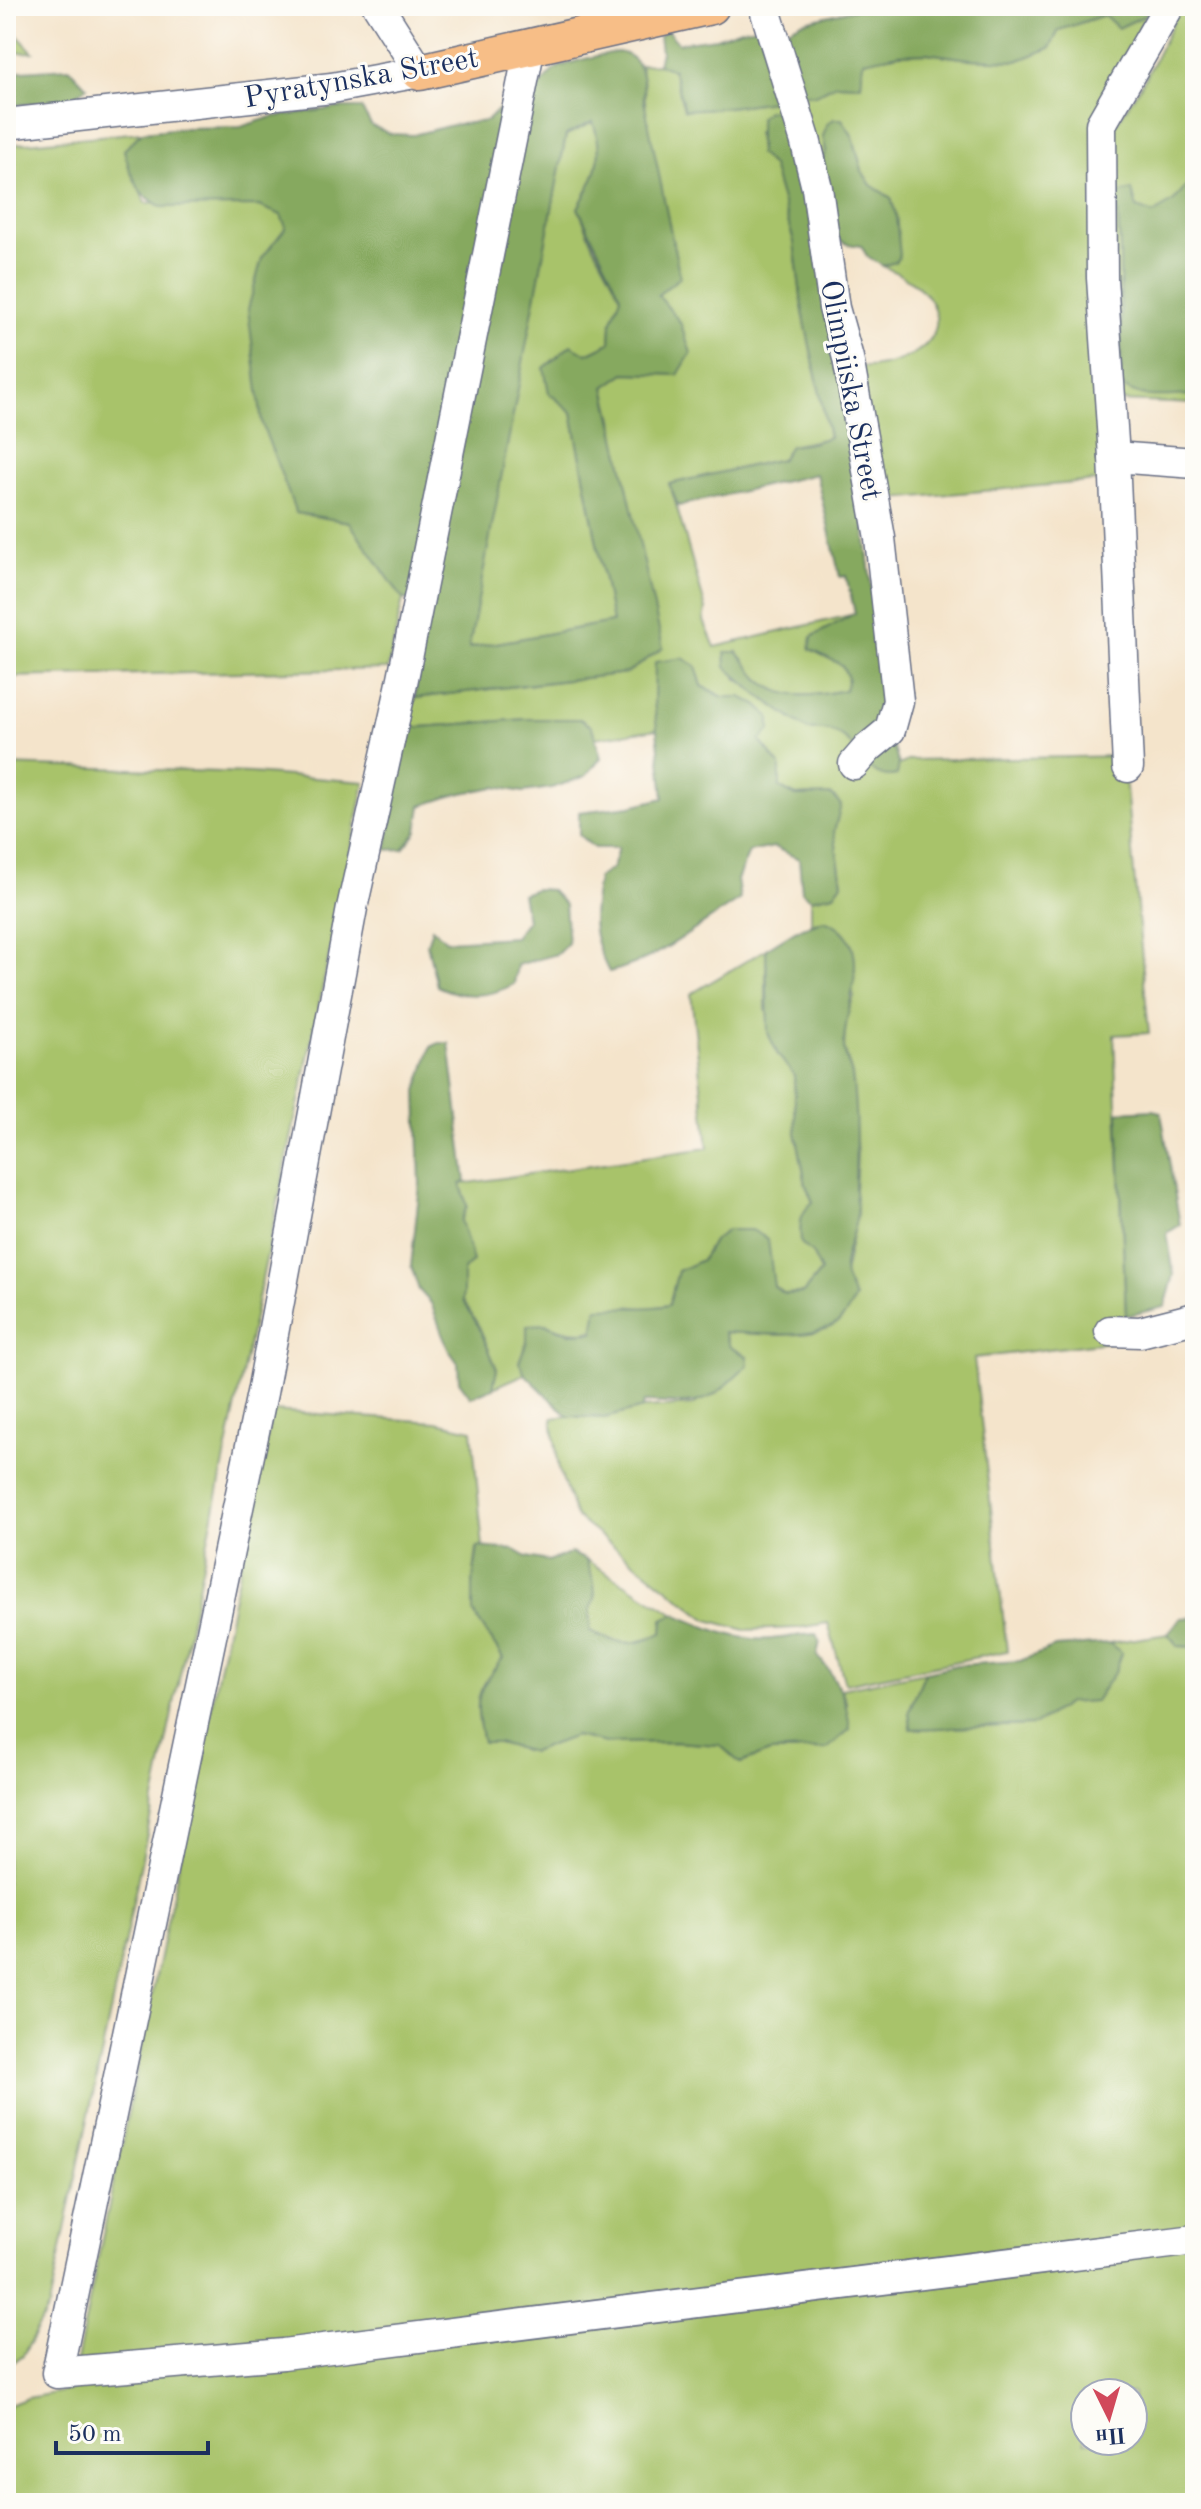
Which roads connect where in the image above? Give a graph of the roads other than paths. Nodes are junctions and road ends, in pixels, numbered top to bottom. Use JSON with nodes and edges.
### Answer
{"nodes":[{"id":1,"x":378,"y":6,"type":"edge"},
{"id":2,"x":711,"y":6,"type":"edge"},
{"id":3,"x":764,"y":6,"type":"edge"},
{"id":4,"x":1169,"y":6,"type":"edge"},
{"id":5,"x":530,"y":46,"type":"junction"},
{"id":6,"x":420,"y":72,"type":"junction"},
{"id":7,"x":6,"y":124,"type":"edge"},
{"id":8,"x":1114,"y":457,"type":"junction"},
{"id":9,"x":1195,"y":463,"type":"edge"},
{"id":10,"x":854,"y":764,"type":"dead end"},
{"id":11,"x":1128,"y":767,"type":"dead end"},
{"id":12,"x":1195,"y":1318,"type":"edge"},
{"id":13,"x":1110,"y":1331,"type":"dead end"},
{"id":14,"x":1195,"y":2240,"type":"edge"}],
"edges":[{"from":1,"to":6,"type":"street"},
{"from":2,"to":5,"type":"main road","name":"Pyratynska Street"},
{"from":3,"to":10,"type":"street","name":"Olimpiiska Street"},
{"from":4,"to":8,"type":"street"},
{"from":5,"to":6,"type":"main road","name":"Pyratynska Street"},
{"from":5,"to":14,"type":"street"},
{"from":6,"to":7,"type":"street","name":"Pyratynska Street"},
{"from":8,"to":9,"type":"street"},
{"from":8,"to":11,"type":"street"},
{"from":12,"to":13,"type":"street"}]}
